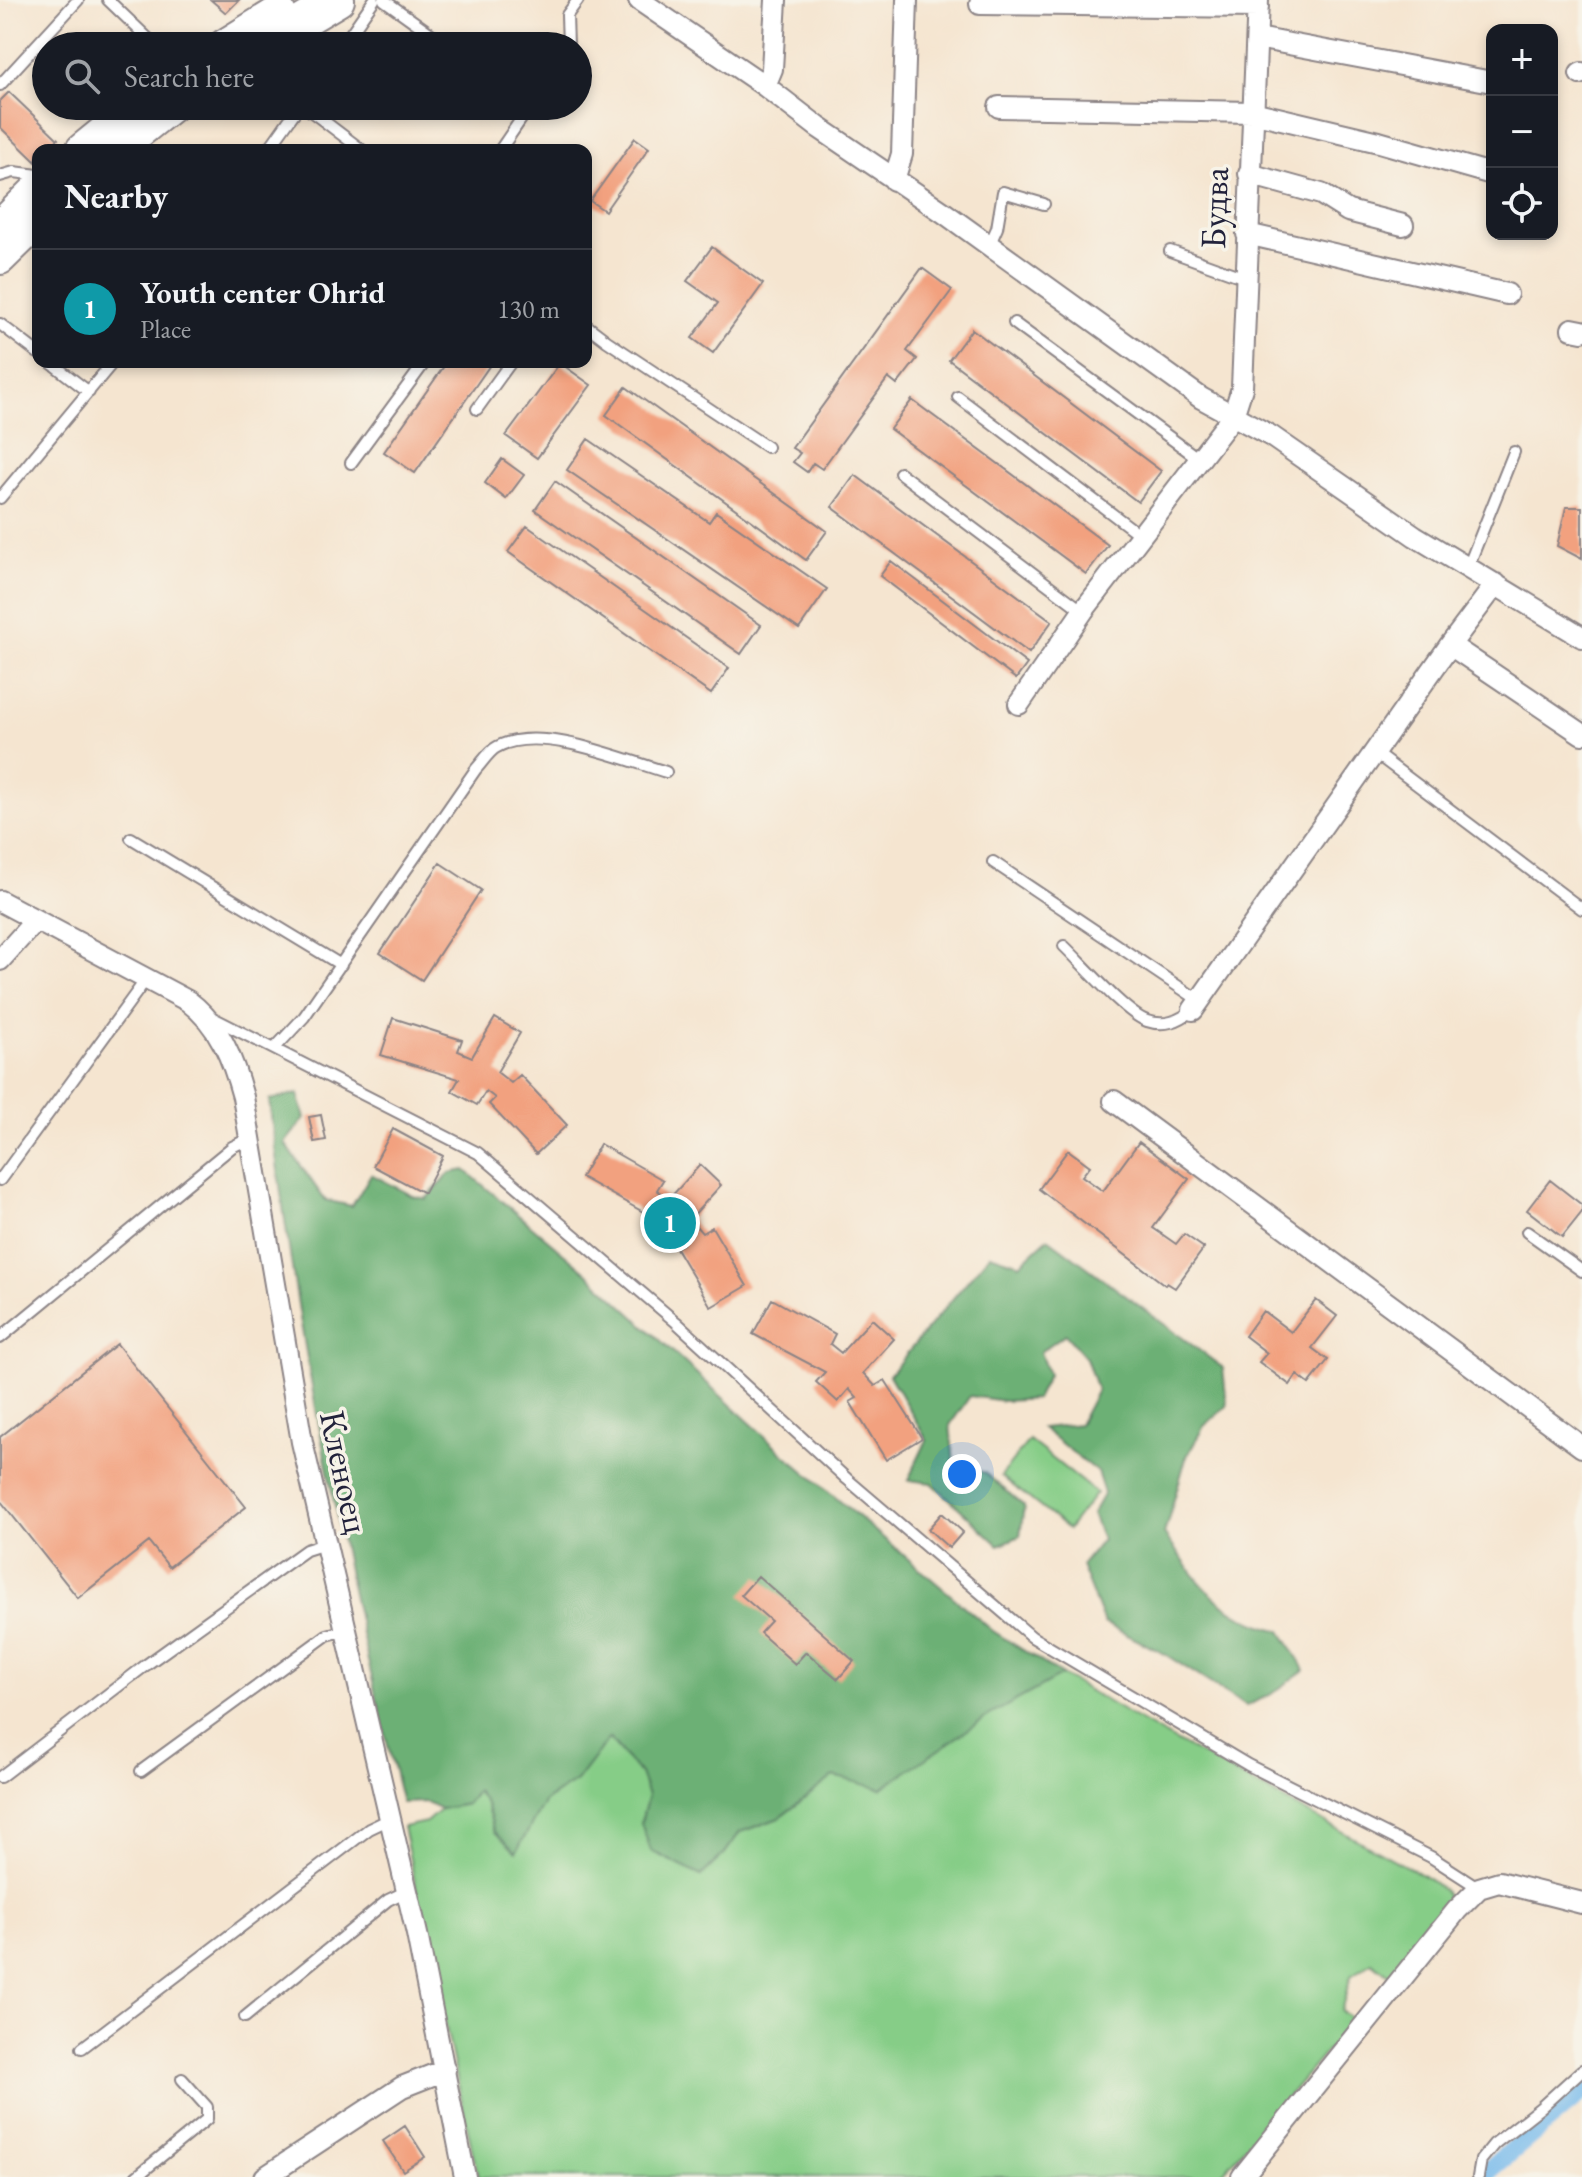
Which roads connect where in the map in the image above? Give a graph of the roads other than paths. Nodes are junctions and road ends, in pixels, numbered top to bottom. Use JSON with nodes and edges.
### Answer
{"nodes":[{"id":1,"x":78,"y":0,"type":"edge"},
{"id":2,"x":108,"y":0,"type":"edge"},
{"id":3,"x":299,"y":0,"type":"edge"},
{"id":4,"x":338,"y":0,"type":"edge"},
{"id":5,"x":374,"y":0,"type":"edge"},
{"id":6,"x":384,"y":0,"type":"edge"},
{"id":7,"x":578,"y":0,"type":"edge"},
{"id":8,"x":639,"y":0,"type":"edge"},
{"id":9,"x":776,"y":0,"type":"edge"},
{"id":10,"x":907,"y":0,"type":"edge"},
{"id":11,"x":1258,"y":3,"type":"edge"},
{"id":12,"x":980,"y":4,"type":"dead end"},
{"id":13,"x":49,"y":32,"type":"edge"},
{"id":14,"x":141,"y":32,"type":"edge"},
{"id":15,"x":247,"y":32,"type":"edge"},
{"id":16,"x":284,"y":32,"type":"edge"},
{"id":17,"x":352,"y":32,"type":"edge"},
{"id":18,"x":429,"y":32,"type":"edge"},
{"id":19,"x":568,"y":32,"type":"edge"},
{"id":20,"x":1257,"y":38,"type":"junction"},
{"id":21,"x":32,"y":50,"type":"edge"},
{"id":22,"x":1486,"y":81,"type":"edge"},
{"id":23,"x":0,"y":85,"type":"edge"},
{"id":24,"x":765,"y":86,"type":"junction"},
{"id":25,"x":999,"y":107,"type":"dead end"},
{"id":26,"x":1252,"y":112,"type":"junction"},
{"id":27,"x":119,"y":120,"type":"edge"},
{"id":28,"x":154,"y":120,"type":"edge"},
{"id":29,"x":291,"y":120,"type":"edge"},
{"id":30,"x":321,"y":120,"type":"edge"},
{"id":31,"x":522,"y":120,"type":"edge"},
{"id":32,"x":89,"y":144,"type":"edge"},
{"id":33,"x":124,"y":144,"type":"edge"},
{"id":34,"x":273,"y":144,"type":"edge"},
{"id":35,"x":354,"y":144,"type":"edge"},
{"id":36,"x":504,"y":144,"type":"edge"},
{"id":37,"x":1486,"y":172,"type":"edge"},
{"id":38,"x":32,"y":174,"type":"edge"},
{"id":39,"x":1249,"y":174,"type":"junction"},
{"id":40,"x":0,"y":176,"type":"edge"},
{"id":41,"x":894,"y":180,"type":"junction"},
{"id":42,"x":32,"y":195,"type":"edge"},
{"id":43,"x":1044,"y":204,"type":"dead end"},
{"id":44,"x":1403,"y":225,"type":"dead end"},
{"id":45,"x":0,"y":227,"type":"edge"},
{"id":46,"x":32,"y":227,"type":"edge"},
{"id":47,"x":1247,"y":234,"type":"junction"},
{"id":48,"x":989,"y":246,"type":"junction"},
{"id":49,"x":1170,"y":251,"type":"dead end"},
{"id":50,"x":0,"y":258,"type":"edge"},
{"id":51,"x":1245,"y":278,"type":"junction"},
{"id":52,"x":1507,"y":294,"type":"dead end"},
{"id":53,"x":1014,"y":323,"type":"dead end"},
{"id":54,"x":0,"y":324,"type":"edge"},
{"id":55,"x":592,"y":330,"type":"edge"},
{"id":56,"x":32,"y":348,"type":"edge"},
{"id":57,"x":58,"y":368,"type":"edge"},
{"id":58,"x":108,"y":368,"type":"edge"},
{"id":59,"x":421,"y":368,"type":"edge"},
{"id":60,"x":507,"y":368,"type":"edge"},
{"id":61,"x":89,"y":392,"type":"junction"},
{"id":62,"x":958,"y":397,"type":"dead end"},
{"id":63,"x":477,"y":409,"type":"dead end"},
{"id":64,"x":1233,"y":416,"type":"junction"},
{"id":65,"x":767,"y":447,"type":"dead end"},
{"id":66,"x":1514,"y":452,"type":"dead end"},
{"id":67,"x":1199,"y":459,"type":"junction"},
{"id":68,"x":351,"y":463,"type":"dead end"},
{"id":69,"x":900,"y":473,"type":"dead end"},
{"id":70,"x":0,"y":498,"type":"edge"},
{"id":71,"x":1140,"y":535,"type":"junction"},
{"id":72,"x":1468,"y":567,"type":"junction"},
{"id":73,"x":1496,"y":584,"type":"junction"},
{"id":74,"x":1083,"y":611,"type":"junction"},
{"id":75,"x":1582,"y":637,"type":"edge"},
{"id":76,"x":1450,"y":645,"type":"junction"},
{"id":77,"x":1019,"y":704,"type":"dead end"},
{"id":78,"x":1582,"y":734,"type":"edge"},
{"id":79,"x":1375,"y":753,"type":"junction"},
{"id":80,"x":666,"y":772,"type":"dead end"},
{"id":81,"x":131,"y":838,"type":"dead end"},
{"id":82,"x":993,"y":862,"type":"dead end"},
{"id":83,"x":0,"y":901,"type":"edge"},
{"id":84,"x":1582,"y":909,"type":"edge"},
{"id":85,"x":36,"y":920,"type":"junction"},
{"id":86,"x":1064,"y":946,"type":"dead end"},
{"id":87,"x":0,"y":960,"type":"edge"},
{"id":88,"x":341,"y":965,"type":"junction"},
{"id":89,"x":147,"y":978,"type":"junction"},
{"id":90,"x":1196,"y":1005,"type":"junction"},
{"id":91,"x":206,"y":1014,"type":"junction"},
{"id":92,"x":274,"y":1049,"type":"junction"},
{"id":93,"x":1114,"y":1101,"type":"dead end"},
{"id":94,"x":250,"y":1138,"type":"junction"},
{"id":95,"x":0,"y":1180,"type":"edge"},
{"id":96,"x":1527,"y":1232,"type":"dead end"},
{"id":97,"x":1582,"y":1271,"type":"edge"},
{"id":98,"x":0,"y":1338,"type":"edge"},
{"id":99,"x":1582,"y":1447,"type":"edge"},
{"id":100,"x":325,"y":1544,"type":"junction"},
{"id":101,"x":346,"y":1630,"type":"junction"},
{"id":102,"x":141,"y":1771,"type":"dead end"},
{"id":103,"x":0,"y":1777,"type":"edge"},
{"id":104,"x":390,"y":1819,"type":"junction"},
{"id":105,"x":1479,"y":1888,"type":"junction"},
{"id":106,"x":407,"y":1891,"type":"junction"},
{"id":107,"x":1582,"y":1903,"type":"edge"},
{"id":108,"x":245,"y":2017,"type":"dead end"},
{"id":109,"x":82,"y":2048,"type":"dead end"},
{"id":110,"x":445,"y":2070,"type":"junction"},
{"id":111,"x":1582,"y":2070,"type":"edge"},
{"id":112,"x":182,"y":2079,"type":"dead end"},
{"id":113,"x":136,"y":2177,"type":"edge"},
{"id":114,"x":265,"y":2177,"type":"edge"},
{"id":115,"x":465,"y":2177,"type":"edge"},
{"id":116,"x":1242,"y":2177,"type":"edge"},
{"id":117,"x":1478,"y":2177,"type":"edge"}],
"edges":[{"from":1,"to":13,"type":"lane"},
{"from":2,"to":14,"type":"lane"},
{"from":3,"to":15,"type":"main road"},
{"from":4,"to":16,"type":"main road"},
{"from":5,"to":17,"type":"lane"},
{"from":6,"to":18,"type":"lane"},
{"from":7,"to":19,"type":"lane"},
{"from":8,"to":24,"type":"street"},
{"from":9,"to":24,"type":"street"},
{"from":10,"to":41,"type":"street"},
{"from":11,"to":12,"type":"street"},
{"from":11,"to":20,"type":"street","name":"Будва"},
{"from":20,"to":22,"type":"street"},
{"from":20,"to":26,"type":"street","name":"Будва"},
{"from":21,"to":23,"type":"lane"},
{"from":24,"to":41,"type":"street"},
{"from":25,"to":26,"type":"street"},
{"from":26,"to":37,"type":"street"},
{"from":26,"to":39,"type":"street","name":"Будва"},
{"from":27,"to":32,"type":"main road"},
{"from":28,"to":33,"type":"main road"},
{"from":29,"to":34,"type":"lane"},
{"from":30,"to":35,"type":"lane"},
{"from":31,"to":36,"type":"lane"},
{"from":38,"to":40,"type":"lane"},
{"from":39,"to":44,"type":"street"},
{"from":39,"to":47,"type":"street","name":"Будва"},
{"from":41,"to":48,"type":"street"},
{"from":42,"to":45,"type":"main road"},
{"from":43,"to":48,"type":"lane"},
{"from":46,"to":50,"type":"main road"},
{"from":47,"to":51,"type":"street","name":"Будва"},
{"from":47,"to":52,"type":"street"},
{"from":48,"to":64,"type":"street"},
{"from":49,"to":51,"type":"lane"},
{"from":51,"to":64,"type":"street","name":"Будва"},
{"from":53,"to":67,"type":"lane"},
{"from":54,"to":56,"type":"lane"},
{"from":55,"to":65,"type":"lane"},
{"from":57,"to":61,"type":"lane"},
{"from":58,"to":61,"type":"lane"},
{"from":59,"to":68,"type":"lane"},
{"from":60,"to":63,"type":"lane"},
{"from":61,"to":70,"type":"lane"},
{"from":62,"to":71,"type":"lane"},
{"from":64,"to":67,"type":"street","name":"Будва"},
{"from":64,"to":72,"type":"street"},
{"from":66,"to":72,"type":"lane"},
{"from":67,"to":71,"type":"street","name":"Будва"},
{"from":69,"to":74,"type":"lane"},
{"from":71,"to":74,"type":"street","name":"Будва"},
{"from":72,"to":73,"type":"street"},
{"from":73,"to":75,"type":"street"},
{"from":73,"to":76,"type":"street"},
{"from":74,"to":77,"type":"street","name":"Будва"},
{"from":76,"to":78,"type":"street"},
{"from":76,"to":79,"type":"street"},
{"from":79,"to":84,"type":"lane"},
{"from":79,"to":90,"type":"street"},
{"from":80,"to":88,"type":"lane"},
{"from":81,"to":88,"type":"lane"},
{"from":82,"to":90,"type":"lane"},
{"from":83,"to":85,"type":"street","name":"Кленоец"},
{"from":85,"to":87,"type":"street"},
{"from":85,"to":89,"type":"street","name":"Кленоец"},
{"from":86,"to":90,"type":"lane"},
{"from":88,"to":92,"type":"lane"},
{"from":89,"to":91,"type":"street","name":"Кленоец"},
{"from":89,"to":95,"type":"lane"},
{"from":91,"to":92,"type":"lane"},
{"from":91,"to":94,"type":"street","name":"Кленоец"},
{"from":92,"to":105,"type":"lane"},
{"from":93,"to":99,"type":"street"},
{"from":94,"to":98,"type":"lane"},
{"from":94,"to":100,"type":"street","name":"Кленоец"},
{"from":96,"to":97,"type":"lane"},
{"from":100,"to":101,"type":"street","name":"Кленоец"},
{"from":100,"to":103,"type":"lane"},
{"from":101,"to":102,"type":"lane"},
{"from":101,"to":104,"type":"street","name":"Кленоец"},
{"from":104,"to":106,"type":"street","name":"Кленоец"},
{"from":104,"to":109,"type":"lane"},
{"from":105,"to":107,"type":"street"},
{"from":105,"to":116,"type":"street"},
{"from":106,"to":108,"type":"lane"},
{"from":106,"to":110,"type":"street","name":"Кленоец"},
{"from":110,"to":114,"type":"street"},
{"from":110,"to":115,"type":"street","name":"Кленоец"},
{"from":111,"to":117,"type":"lane"},
{"from":112,"to":113,"type":"lane"}]}
